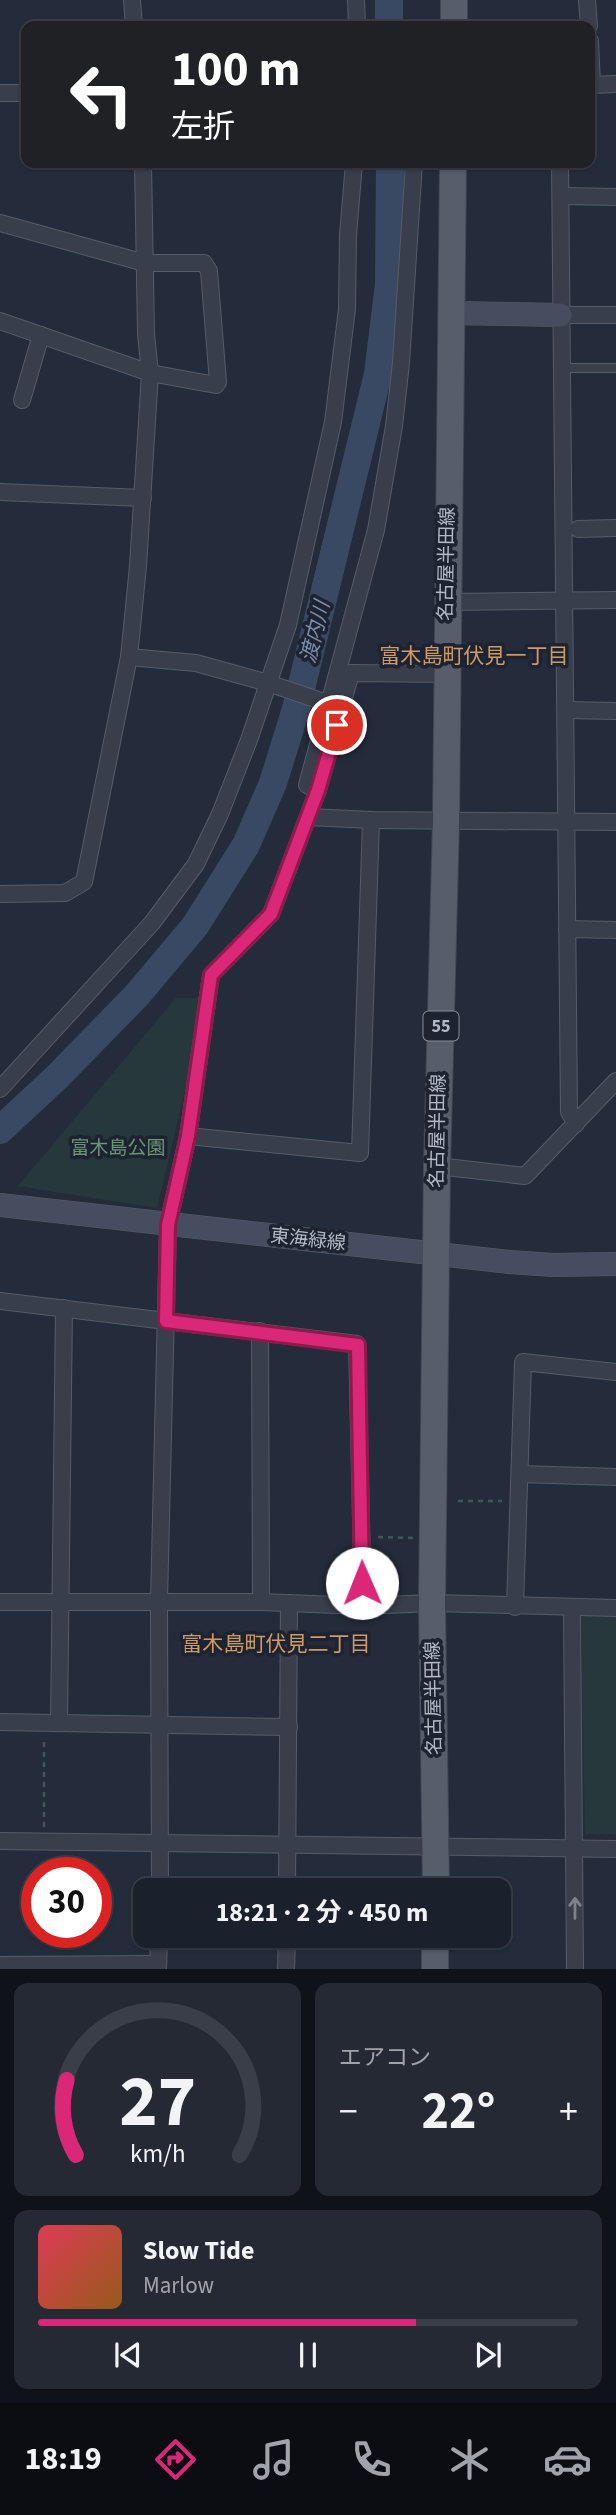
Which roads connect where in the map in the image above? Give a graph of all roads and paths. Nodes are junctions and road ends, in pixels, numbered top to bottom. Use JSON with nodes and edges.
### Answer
{"nodes":[{"id":1,"x":132,"y":0,"type":"edge"},
{"id":2,"x":356,"y":0,"type":"edge"},
{"id":3,"x":454,"y":0,"type":"edge"},
{"id":4,"x":587,"y":0,"type":"edge"},
{"id":5,"x":134,"y":21,"type":"edge"},
{"id":6,"x":356,"y":21,"type":"edge"},
{"id":7,"x":454,"y":21,"type":"edge"},
{"id":8,"x":589,"y":21,"type":"edge"},
{"id":9,"x":616,"y":84,"type":"edge"},
{"id":10,"x":595,"y":85,"type":"edge"},
{"id":11,"x":0,"y":93,"type":"edge"},
{"id":12,"x":21,"y":93,"type":"edge"},
{"id":13,"x":143,"y":168,"type":"edge"},
{"id":14,"x":354,"y":168,"type":"edge"},
{"id":15,"x":414,"y":168,"type":"edge"},
{"id":16,"x":453,"y":168,"type":"edge"},
{"id":17,"x":560,"y":168,"type":"edge"},
{"id":18,"x":561,"y":196,"type":"junction"},
{"id":19,"x":616,"y":197,"type":"edge"},
{"id":20,"x":0,"y":223,"type":"edge"},
{"id":21,"x":145,"y":263,"type":"junction"},
{"id":22,"x":451,"y":313,"type":"junction"},
{"id":23,"x":560,"y":315,"type":"junction"},
{"id":24,"x":616,"y":315,"type":"edge"},
{"id":25,"x":0,"y":321,"type":"edge"},
{"id":26,"x":41,"y":335,"type":"junction"},
{"id":27,"x":561,"y":368,"type":"junction"},
{"id":28,"x":616,"y":368,"type":"edge"},
{"id":29,"x":150,"y":373,"type":"junction"},
{"id":30,"x":22,"y":400,"type":"dead end"},
{"id":31,"x":0,"y":492,"type":"edge"},
{"id":32,"x":143,"y":498,"type":"junction"},
{"id":33,"x":616,"y":528,"type":"edge"},
{"id":34,"x":578,"y":529,"type":"dead end"},
{"id":35,"x":564,"y":599,"type":"junction"},
{"id":36,"x":616,"y":600,"type":"edge"},
{"id":37,"x":447,"y":602,"type":"junction"},
{"id":38,"x":129,"y":657,"type":"junction"},
{"id":39,"x":447,"y":674,"type":"junction"},
{"id":40,"x":273,"y":685,"type":"junction"},
{"id":41,"x":330,"y":704,"type":"junction"},
{"id":42,"x":566,"y":710,"type":"junction"},
{"id":43,"x":616,"y":711,"type":"edge"},
{"id":44,"x":318,"y":790,"type":"junction"},
{"id":45,"x":309,"y":817,"type":"junction"},
{"id":46,"x":371,"y":820,"type":"junction"},
{"id":47,"x":446,"y":821,"type":"junction"},
{"id":48,"x":567,"y":822,"type":"junction"},
{"id":49,"x":616,"y":822,"type":"edge"},
{"id":50,"x":0,"y":894,"type":"edge"},
{"id":51,"x":567,"y":929,"type":"junction"},
{"id":52,"x":616,"y":930,"type":"edge"},
{"id":53,"x":616,"y":1081,"type":"edge"},
{"id":54,"x":0,"y":1089,"type":"edge"},
{"id":55,"x":576,"y":1124,"type":"junction"},
{"id":56,"x":188,"y":1136,"type":"junction"},
{"id":57,"x":437,"y":1166,"type":"junction"},
{"id":58,"x":0,"y":1205,"type":"edge"},
{"id":59,"x":168,"y":1225,"type":"junction"},
{"id":60,"x":436,"y":1253,"type":"junction"},
{"id":61,"x":616,"y":1264,"type":"edge"},
{"id":62,"x":0,"y":1301,"type":"edge"},
{"id":63,"x":64,"y":1308,"type":"junction"},
{"id":64,"x":166,"y":1321,"type":"junction"},
{"id":65,"x":260,"y":1331,"type":"junction"},
{"id":66,"x":616,"y":1372,"type":"edge"},
{"id":67,"x":520,"y":1474,"type":"junction"},
{"id":68,"x":616,"y":1477,"type":"edge"},
{"id":69,"x":458,"y":1501,"type":"dead end"},
{"id":70,"x":519,"y":1502,"type":"junction"},
{"id":71,"x":361,"y":1536,"type":"junction"},
{"id":72,"x":421,"y":1538,"type":"dead end"},
{"id":73,"x":60,"y":1600,"type":"junction"},
{"id":74,"x":159,"y":1601,"type":"junction"},
{"id":75,"x":0,"y":1602,"type":"edge"},
{"id":76,"x":261,"y":1602,"type":"junction"},
{"id":77,"x":289,"y":1603,"type":"junction"},
{"id":78,"x":432,"y":1603,"type":"junction"},
{"id":79,"x":363,"y":1606,"type":"junction"},
{"id":80,"x":515,"y":1607,"type":"junction"},
{"id":81,"x":616,"y":1608,"type":"edge"},
{"id":82,"x":572,"y":1615,"type":"dead end"},
{"id":83,"x":0,"y":1722,"type":"edge"},
{"id":84,"x":51,"y":1722,"type":"junction"},
{"id":85,"x":159,"y":1726,"type":"junction"},
{"id":86,"x":289,"y":1727,"type":"junction"},
{"id":87,"x":0,"y":1841,"type":"edge"},
{"id":88,"x":44,"y":1842,"type":"junction"},
{"id":89,"x":160,"y":1844,"type":"junction"},
{"id":90,"x":288,"y":1844,"type":"junction"},
{"id":91,"x":436,"y":1846,"type":"junction"},
{"id":92,"x":575,"y":1848,"type":"junction"},
{"id":93,"x":616,"y":1849,"type":"edge"},
{"id":94,"x":160,"y":1878,"type":"edge"},
{"id":95,"x":287,"y":1878,"type":"edge"},
{"id":96,"x":436,"y":1878,"type":"edge"},
{"id":97,"x":159,"y":1948,"type":"edge"},
{"id":98,"x":287,"y":1948,"type":"edge"},
{"id":99,"x":435,"y":1948,"type":"edge"},
{"id":100,"x":0,"y":1965,"type":"edge"},
{"id":101,"x":158,"y":1966,"type":"edge"},
{"id":102,"x":286,"y":1969,"type":"edge"},
{"id":103,"x":435,"y":1969,"type":"edge"},
{"id":104,"x":575,"y":1969,"type":"edge"}],
"edges":[{"from":1,"to":5,"type":"street"},
{"from":2,"to":6,"type":"street"},
{"from":3,"to":7,"type":"main road"},
{"from":4,"to":8,"type":"street"},
{"from":9,"to":10,"type":"street"},
{"from":11,"to":12,"type":"street"},
{"from":13,"to":21,"type":"street"},
{"from":14,"to":40,"type":"street"},
{"from":15,"to":41,"type":"street"},
{"from":16,"to":22,"type":"main road","name":"名古屋半田線","number":"55"},
{"from":17,"to":18,"type":"street"},
{"from":18,"to":19,"type":"street"},
{"from":18,"to":23,"type":"street"},
{"from":20,"to":21,"type":"street"},
{"from":21,"to":29,"type":"street"},
{"from":21,"to":29,"type":"street"},
{"from":22,"to":23,"type":"main road"},
{"from":22,"to":37,"type":"main road","name":"名古屋半田線","number":"55"},
{"from":23,"to":24,"type":"street"},
{"from":23,"to":27,"type":"street"},
{"from":25,"to":26,"type":"street"},
{"from":26,"to":29,"type":"street"},
{"from":26,"to":30,"type":"street"},
{"from":27,"to":28,"type":"lane"},
{"from":27,"to":35,"type":"street"},
{"from":29,"to":32,"type":"street"},
{"from":31,"to":32,"type":"street"},
{"from":32,"to":38,"type":"street"},
{"from":33,"to":34,"type":"street"},
{"from":35,"to":36,"type":"street"},
{"from":35,"to":37,"type":"street"},
{"from":35,"to":42,"type":"street"},
{"from":37,"to":39,"type":"main road","name":"名古屋半田線","number":"55"},
{"from":38,"to":40,"type":"street"},
{"from":38,"to":50,"type":"street"},
{"from":39,"to":44,"type":"street"},
{"from":39,"to":47,"type":"main road","name":"名古屋半田線","number":"55"},
{"from":40,"to":41,"type":"street"},
{"from":40,"to":54,"type":"street"},
{"from":41,"to":44,"type":"street"},
{"from":42,"to":43,"type":"street"},
{"from":42,"to":48,"type":"street"},
{"from":44,"to":45,"type":"street"},
{"from":45,"to":46,"type":"street"},
{"from":45,"to":56,"type":"street"},
{"from":46,"to":47,"type":"street"},
{"from":46,"to":56,"type":"street"},
{"from":47,"to":48,"type":"street"},
{"from":47,"to":57,"type":"main road","name":"名古屋半田線","number":"55"},
{"from":48,"to":49,"type":"street"},
{"from":48,"to":51,"type":"street"},
{"from":51,"to":52,"type":"street"},
{"from":51,"to":55,"type":"street"},
{"from":53,"to":55,"type":"street"},
{"from":55,"to":57,"type":"street"},
{"from":56,"to":59,"type":"street"},
{"from":57,"to":60,"type":"main road","name":"名古屋半田線","number":"55"},
{"from":58,"to":59,"type":"main road","name":"東海緑線"},
{"from":59,"to":60,"type":"main road","name":"東海緑線"},
{"from":59,"to":64,"type":"street"},
{"from":60,"to":61,"type":"main road","name":"東海緑線"},
{"from":60,"to":78,"type":"main road","name":"名古屋半田線","number":"55"},
{"from":62,"to":63,"type":"street"},
{"from":63,"to":64,"type":"street"},
{"from":63,"to":73,"type":"street"},
{"from":64,"to":65,"type":"street"},
{"from":64,"to":74,"type":"street"},
{"from":65,"to":71,"type":"street"},
{"from":65,"to":76,"type":"street"},
{"from":66,"to":67,"type":"street"},
{"from":67,"to":68,"type":"street"},
{"from":67,"to":70,"type":"street"},
{"from":69,"to":70,"type":"path"},
{"from":70,"to":80,"type":"street"},
{"from":71,"to":72,"type":"path"},
{"from":71,"to":79,"type":"street"},
{"from":73,"to":74,"type":"street"},
{"from":73,"to":75,"type":"street"},
{"from":73,"to":84,"type":"street"},
{"from":74,"to":76,"type":"street"},
{"from":74,"to":85,"type":"street"},
{"from":76,"to":77,"type":"street"},
{"from":77,"to":79,"type":"street"},
{"from":77,"to":86,"type":"street"},
{"from":78,"to":79,"type":"street"},
{"from":78,"to":80,"type":"street"},
{"from":78,"to":91,"type":"main road","name":"名古屋半田線","number":"55"},
{"from":80,"to":81,"type":"street"},
{"from":82,"to":92,"type":"street"},
{"from":83,"to":84,"type":"street"},
{"from":84,"to":85,"type":"street"},
{"from":84,"to":88,"type":"path"},
{"from":85,"to":86,"type":"street"},
{"from":85,"to":89,"type":"street"},
{"from":86,"to":90,"type":"street"},
{"from":87,"to":88,"type":"street"},
{"from":88,"to":89,"type":"street"},
{"from":89,"to":90,"type":"street"},
{"from":89,"to":94,"type":"street"},
{"from":90,"to":91,"type":"street"},
{"from":90,"to":95,"type":"street"},
{"from":91,"to":92,"type":"street"},
{"from":91,"to":96,"type":"main road","name":"名古屋半田線","number":"55"},
{"from":92,"to":93,"type":"street"},
{"from":104,"to":92,"type":"street","one_way":true},
{"from":97,"to":101,"type":"street"},
{"from":98,"to":102,"type":"street"},
{"from":99,"to":103,"type":"main road"},
{"from":100,"to":101,"type":"street"}]}
